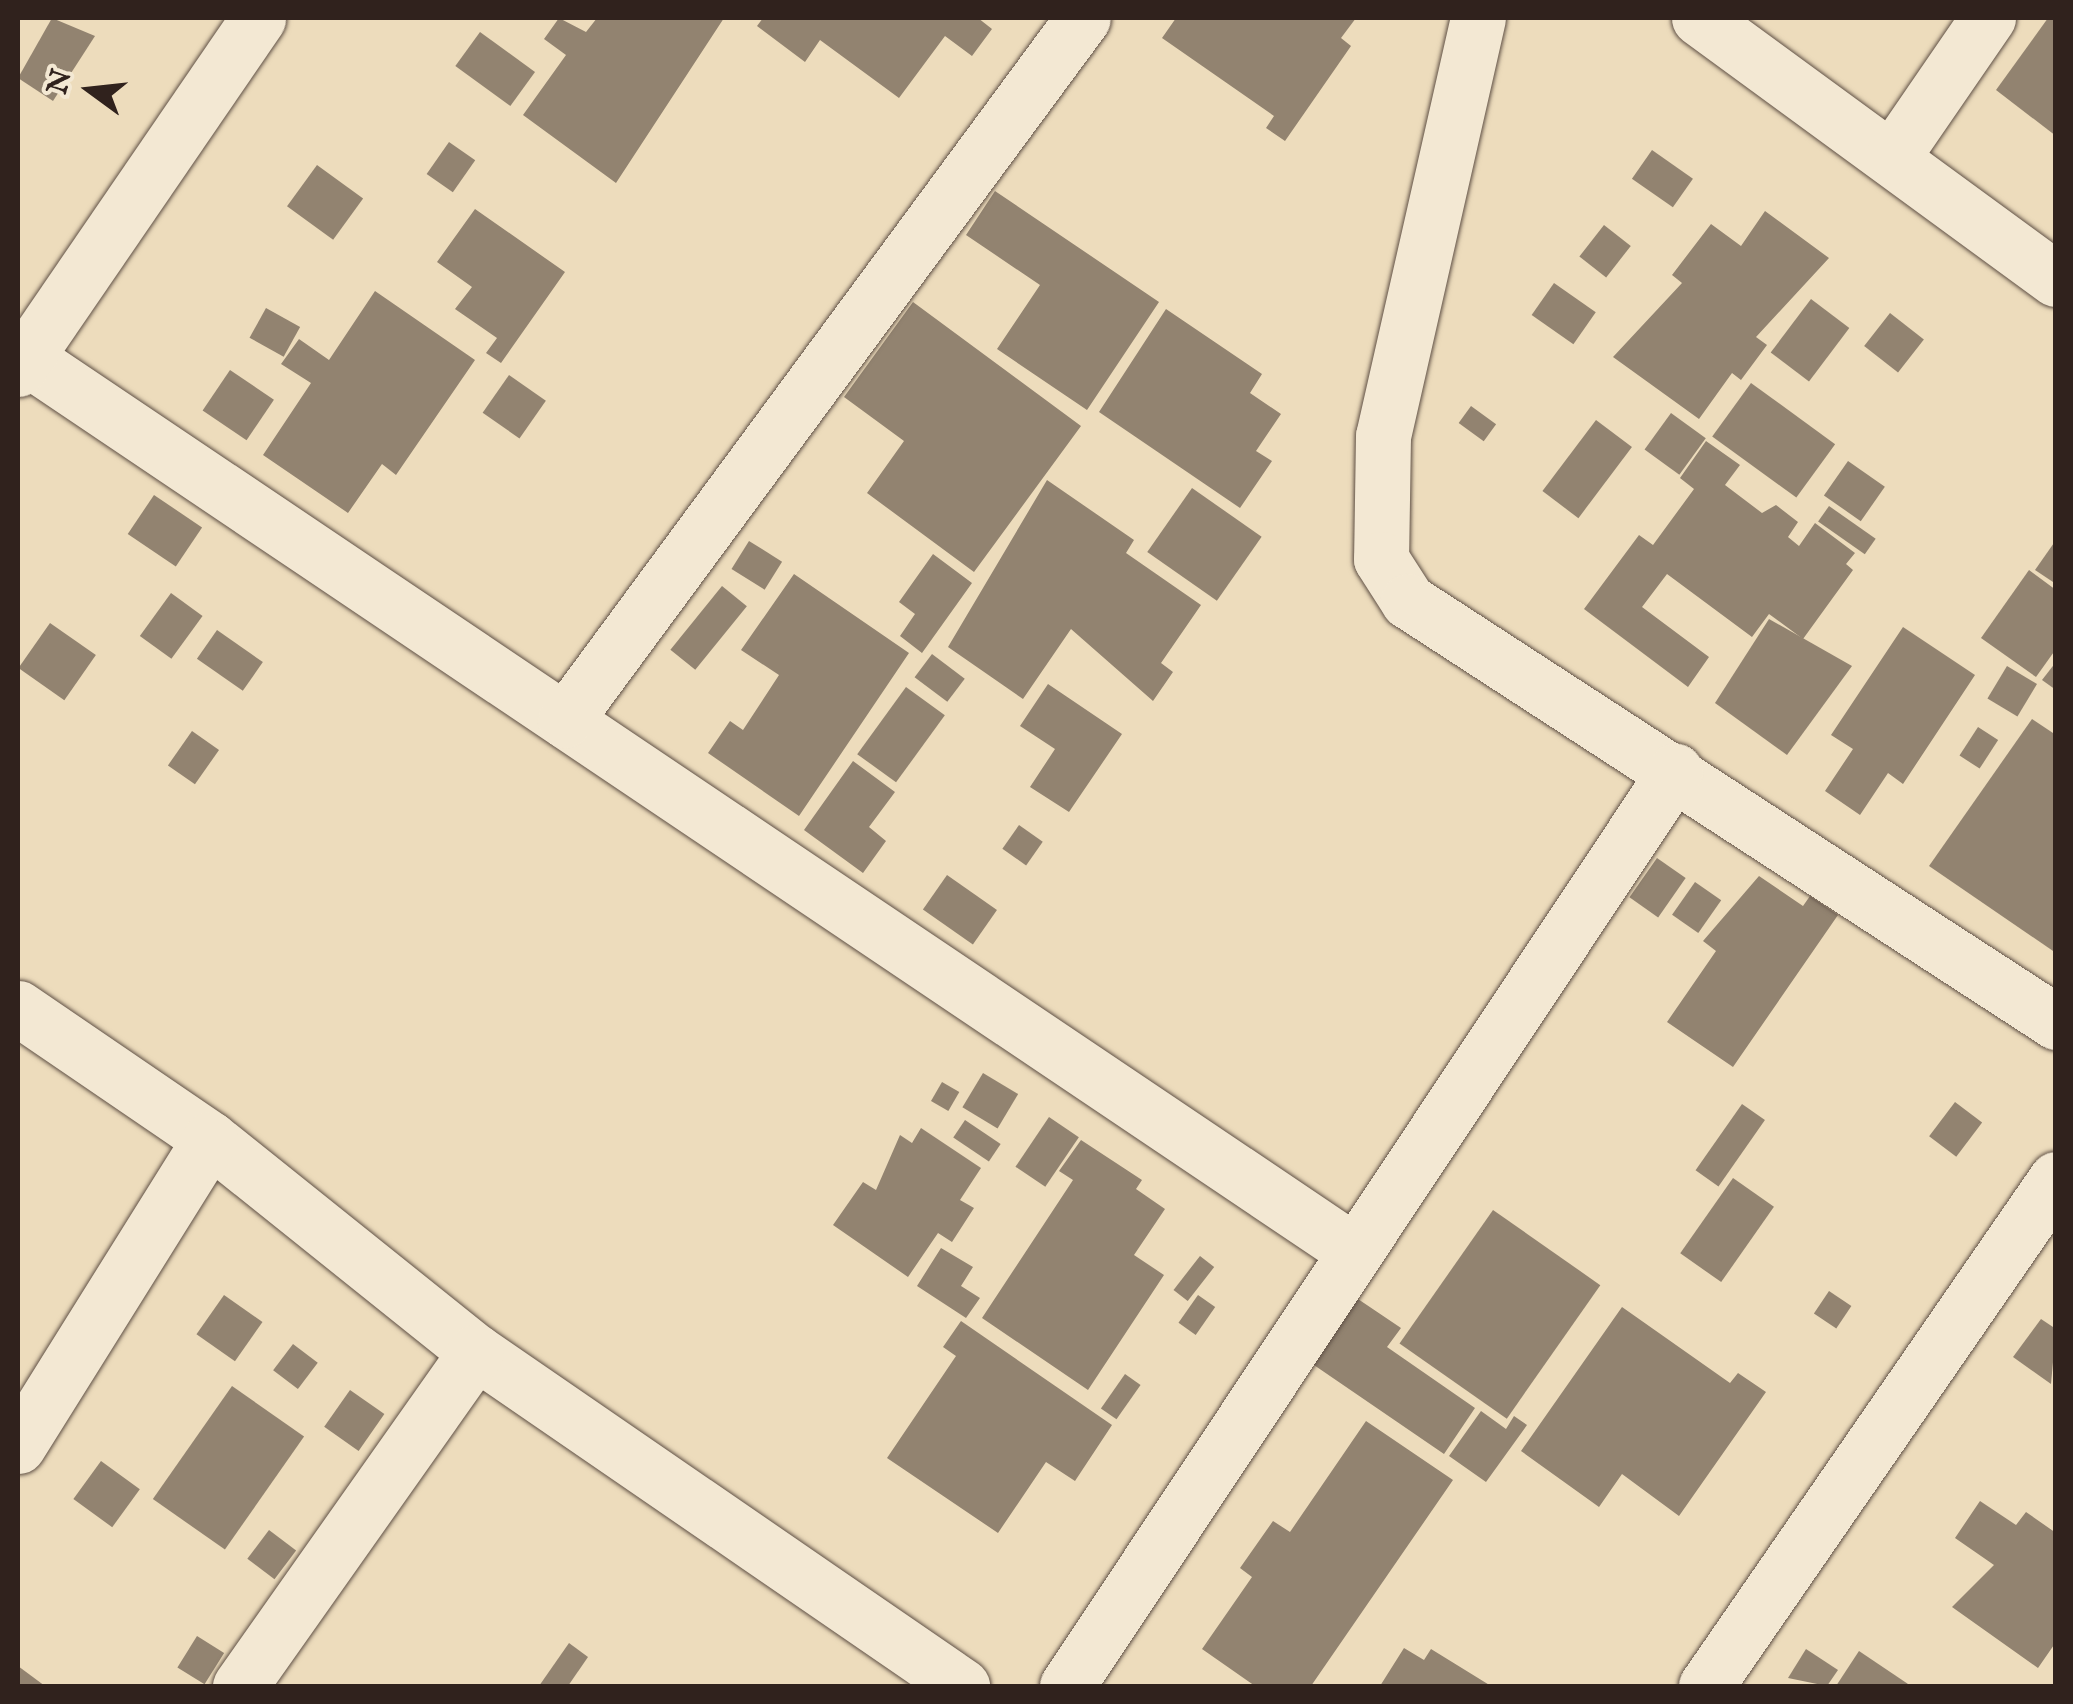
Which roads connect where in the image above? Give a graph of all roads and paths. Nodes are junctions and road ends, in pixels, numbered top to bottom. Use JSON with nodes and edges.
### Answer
{"nodes":[{"id":1,"x":258,"y":18,"type":"edge"},
{"id":2,"x":1084,"y":18,"type":"edge"},
{"id":3,"x":1478,"y":18,"type":"edge"},
{"id":4,"x":1699,"y":18,"type":"edge"},
{"id":5,"x":1988,"y":18,"type":"edge"},
{"id":6,"x":1893,"y":156,"type":"junction"},
{"id":7,"x":2056,"y":279,"type":"edge"},
{"id":8,"x":22,"y":363,"type":"edge"},
{"id":9,"x":565,"y":720,"type":"junction"},
{"id":10,"x":1674,"y":772,"type":"junction"},
{"id":11,"x":18,"y":1008,"type":"edge"},
{"id":12,"x":2056,"y":1022,"type":"edge"},
{"id":13,"x":210,"y":1139,"type":"junction"},
{"id":14,"x":2056,"y":1179,"type":"edge"},
{"id":15,"x":1350,"y":1249,"type":"junction"},
{"id":16,"x":476,"y":1352,"type":"junction"},
{"id":17,"x":18,"y":1446,"type":"edge"},
{"id":18,"x":891,"y":1668,"type":"edge"},
{"id":19,"x":240,"y":1686,"type":"edge"},
{"id":20,"x":962,"y":1686,"type":"edge"},
{"id":21,"x":1067,"y":1686,"type":"edge"},
{"id":22,"x":1706,"y":1686,"type":"edge"}],
"edges":[{"from":1,"to":8,"type":"street"},
{"from":2,"to":9,"type":"street"},
{"from":3,"to":10,"type":"street"},
{"from":4,"to":6,"type":"street"},
{"from":5,"to":6,"type":"street"},
{"from":6,"to":7,"type":"street"},
{"from":8,"to":9,"type":"street"},
{"from":9,"to":15,"type":"street"},
{"from":10,"to":12,"type":"street"},
{"from":10,"to":15,"type":"street"},
{"from":11,"to":13,"type":"street"},
{"from":13,"to":16,"type":"street"},
{"from":13,"to":17,"type":"street"},
{"from":14,"to":22,"type":"street"},
{"from":15,"to":21,"type":"street"},
{"from":16,"to":18,"type":"street"},
{"from":16,"to":19,"type":"street"},
{"from":18,"to":20,"type":"street"}]}
